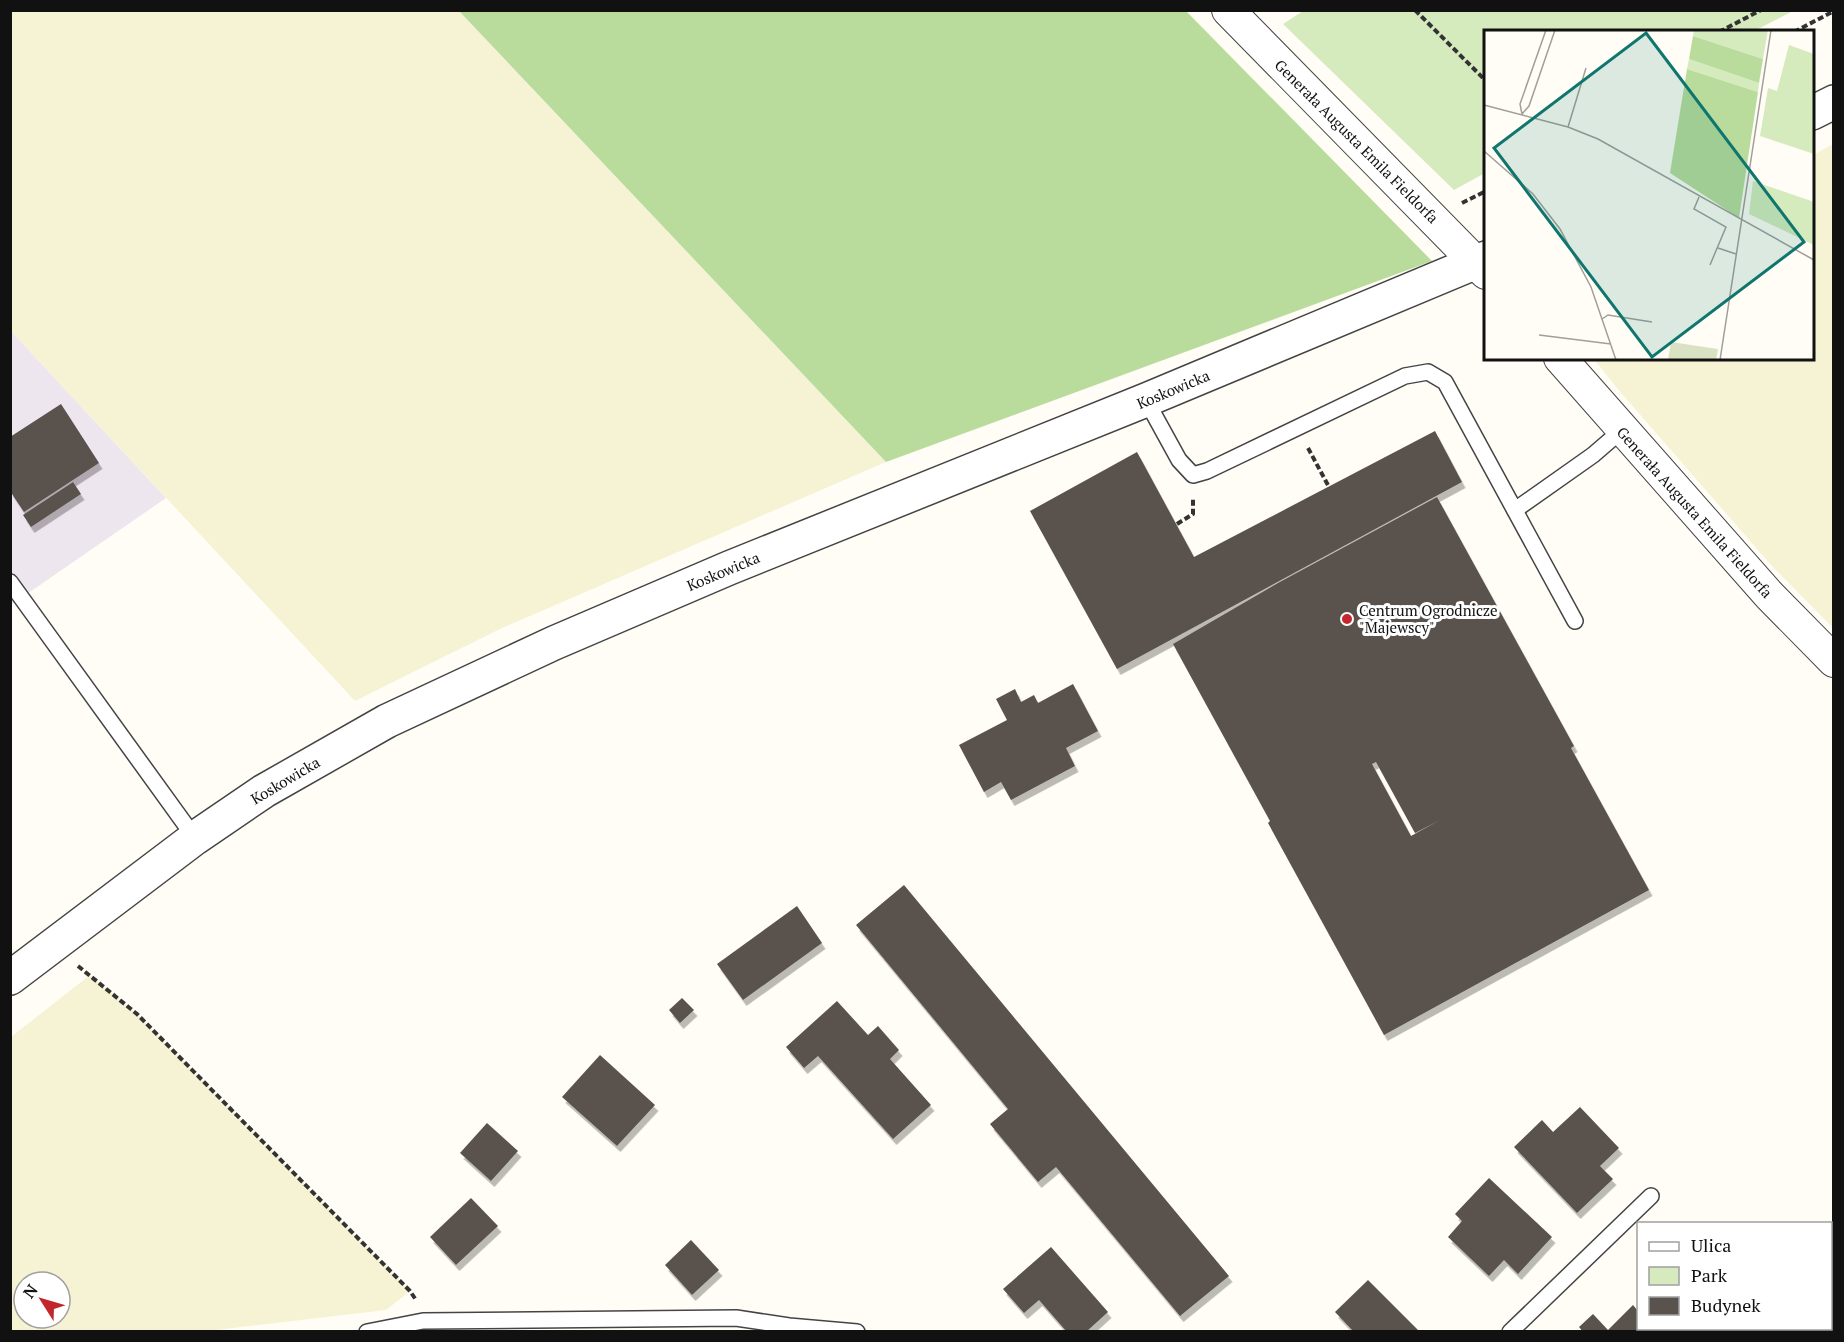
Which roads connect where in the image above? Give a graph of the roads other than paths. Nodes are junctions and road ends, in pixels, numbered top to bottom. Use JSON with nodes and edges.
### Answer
{"nodes":[{"id":1,"x":1227,"y":10,"type":"edge"},
{"id":2,"x":1833,"y":102,"type":"edge"},
{"id":3,"x":1814,"y":112,"type":"edge"},
{"id":4,"x":1482,"y":264,"type":"edge"},
{"id":5,"x":1562,"y":360,"type":"edge"},
{"id":6,"x":1146,"y":400,"type":"junction"},
{"id":7,"x":1622,"y":430,"type":"junction"},
{"id":8,"x":1515,"y":510,"type":"junction"},
{"id":9,"x":10,"y":582,"type":"edge"},
{"id":10,"x":1575,"y":621,"type":"dead end"},
{"id":11,"x":1833,"y":661,"type":"edge"},
{"id":12,"x":195,"y":838,"type":"junction"},
{"id":13,"x":10,"y":978,"type":"edge"},
{"id":14,"x":1650,"y":1196,"type":"dead end"},
{"id":15,"x":367,"y":1332,"type":"edge"},
{"id":16,"x":856,"y":1332,"type":"edge"},
{"id":17,"x":1510,"y":1332,"type":"edge"}],
"edges":[{"from":1,"to":4,"type":"street","name":"Generała Augusta Emila Fieldorfa"},
{"from":2,"to":3,"type":"street"},
{"from":4,"to":6,"type":"street","name":"Koskowicka"},
{"from":5,"to":7,"type":"street","name":"Generała Augusta Emila Fieldorfa"},
{"from":6,"to":8,"type":"lane"},
{"from":6,"to":12,"type":"street","name":"Koskowicka"},
{"from":7,"to":8,"type":"lane"},
{"from":7,"to":11,"type":"street","name":"Generała Augusta Emila Fieldorfa"},
{"from":8,"to":10,"type":"lane"},
{"from":9,"to":12,"type":"lane"},
{"from":12,"to":13,"type":"street","name":"Koskowicka"},
{"from":14,"to":17,"type":"lane"},
{"from":15,"to":16,"type":"lane"}]}
